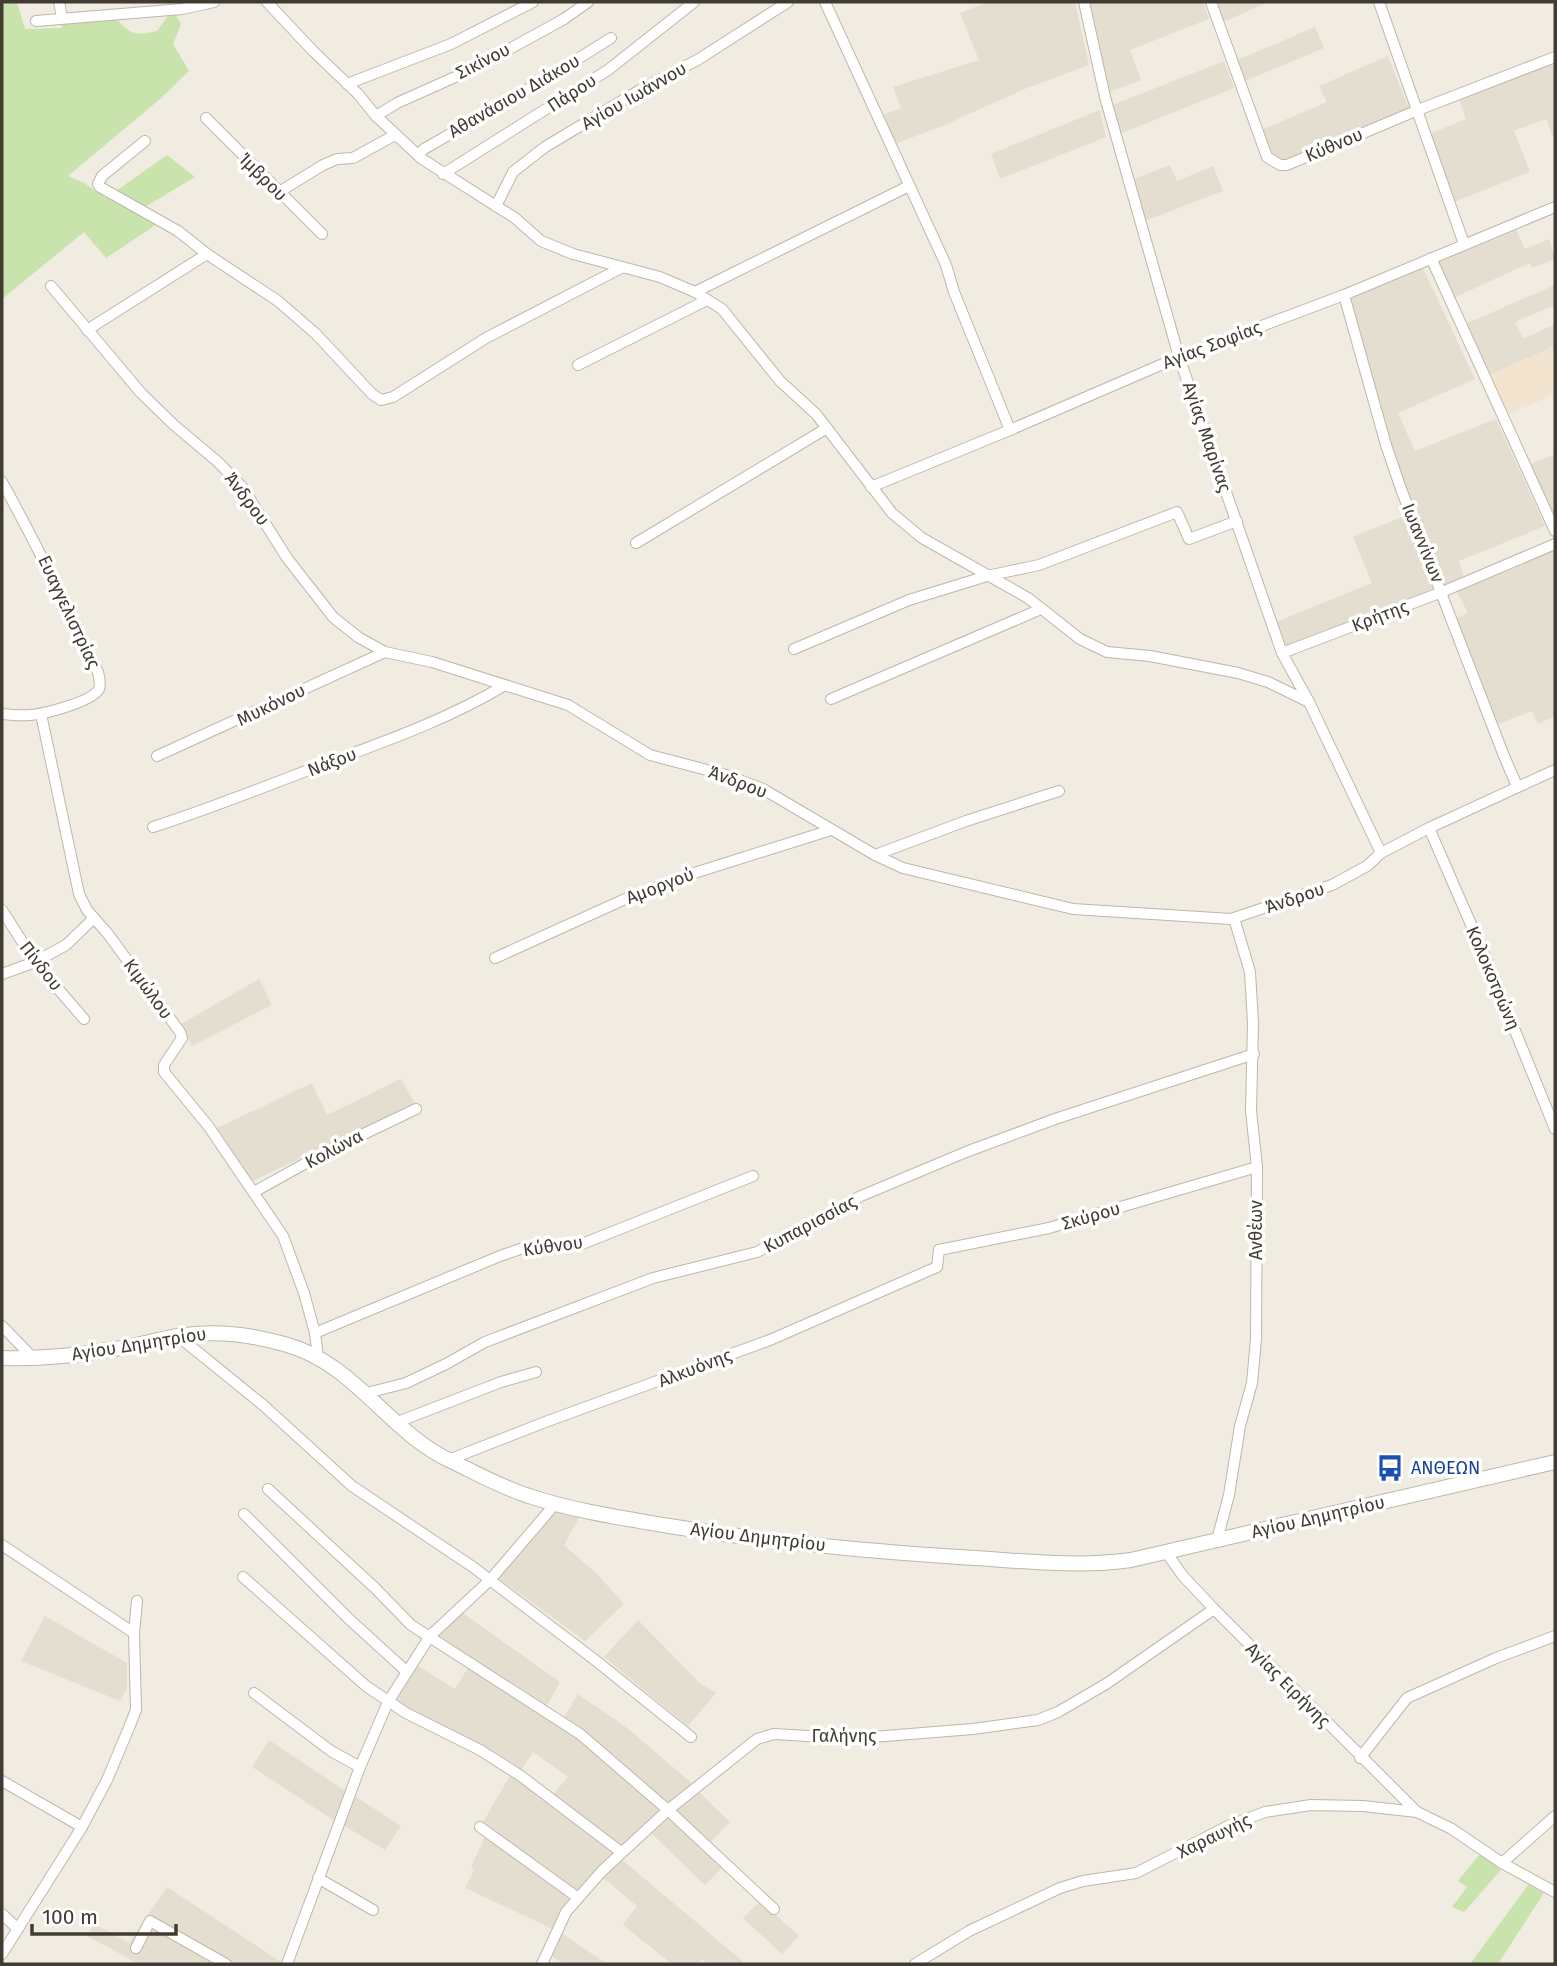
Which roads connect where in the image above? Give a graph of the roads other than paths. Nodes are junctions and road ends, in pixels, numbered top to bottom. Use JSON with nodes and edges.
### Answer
{"nodes":[{"id":1,"x":59,"y":2,"type":"edge"},
{"id":2,"x":214,"y":2,"type":"edge"},
{"id":3,"x":267,"y":2,"type":"edge"},
{"id":4,"x":533,"y":2,"type":"edge"},
{"id":5,"x":589,"y":2,"type":"edge"},
{"id":6,"x":694,"y":2,"type":"edge"},
{"id":7,"x":788,"y":2,"type":"edge"},
{"id":8,"x":825,"y":2,"type":"edge"},
{"id":9,"x":1084,"y":2,"type":"edge"},
{"id":10,"x":1211,"y":2,"type":"edge"},
{"id":11,"x":1379,"y":2,"type":"edge"},
{"id":12,"x":62,"y":18,"type":"junction"},
{"id":13,"x":36,"y":21,"type":"dead end"},
{"id":14,"x":611,"y":38,"type":"dead end"},
{"id":15,"x":1555,"y":57,"type":"edge"},
{"id":16,"x":347,"y":84,"type":"junction"},
{"id":17,"x":1418,"y":110,"type":"junction"},
{"id":18,"x":376,"y":116,"type":"junction"},
{"id":19,"x":206,"y":118,"type":"dead end"},
{"id":20,"x":396,"y":135,"type":"junction"},
{"id":21,"x":145,"y":141,"type":"dead end"},
{"id":22,"x":418,"y":155,"type":"junction"},
{"id":23,"x":443,"y":174,"type":"junction"},
{"id":24,"x":909,"y":186,"type":"junction"},
{"id":25,"x":279,"y":192,"type":"junction"},
{"id":26,"x":496,"y":206,"type":"junction"},
{"id":27,"x":1555,"y":207,"type":"edge"},
{"id":28,"x":322,"y":234,"type":"dead end"},
{"id":29,"x":1464,"y":244,"type":"junction"},
{"id":30,"x":207,"y":254,"type":"junction"},
{"id":31,"x":1431,"y":258,"type":"junction"},
{"id":32,"x":623,"y":267,"type":"junction"},
{"id":33,"x":51,"y":286,"type":"dead end"},
{"id":34,"x":695,"y":292,"type":"junction"},
{"id":35,"x":1344,"y":295,"type":"junction"},
{"id":36,"x":707,"y":300,"type":"junction"},
{"id":37,"x":87,"y":330,"type":"junction"},
{"id":38,"x":1179,"y":357,"type":"junction"},
{"id":39,"x":578,"y":365,"type":"dead end"},
{"id":40,"x":827,"y":428,"type":"junction"},
{"id":41,"x":1010,"y":430,"type":"junction"},
{"id":42,"x":2,"y":482,"type":"edge"},
{"id":43,"x":871,"y":487,"type":"junction"},
{"id":44,"x":1237,"y":521,"type":"junction"},
{"id":45,"x":1555,"y":531,"type":"edge"},
{"id":46,"x":636,"y":543,"type":"dead end"},
{"id":47,"x":1555,"y":544,"type":"edge"},
{"id":48,"x":988,"y":576,"type":"junction"},
{"id":49,"x":1442,"y":592,"type":"junction"},
{"id":50,"x":1041,"y":609,"type":"junction"},
{"id":51,"x":794,"y":649,"type":"dead end"},
{"id":52,"x":385,"y":652,"type":"junction"},
{"id":53,"x":1282,"y":653,"type":"junction"},
{"id":54,"x":505,"y":685,"type":"junction"},
{"id":55,"x":831,"y":699,"type":"dead end"},
{"id":56,"x":1309,"y":702,"type":"junction"},
{"id":57,"x":41,"y":713,"type":"junction"},
{"id":58,"x":2,"y":714,"type":"edge"},
{"id":59,"x":157,"y":756,"type":"dead end"},
{"id":60,"x":1555,"y":770,"type":"edge"},
{"id":61,"x":1517,"y":786,"type":"junction"},
{"id":62,"x":1059,"y":791,"type":"dead end"},
{"id":63,"x":153,"y":827,"type":"dead end"},
{"id":64,"x":1429,"y":828,"type":"junction"},
{"id":65,"x":831,"y":830,"type":"junction"},
{"id":66,"x":1381,"y":853,"type":"junction"},
{"id":67,"x":875,"y":855,"type":"junction"},
{"id":68,"x":2,"y":910,"type":"edge"},
{"id":69,"x":94,"y":918,"type":"junction"},
{"id":70,"x":1234,"y":918,"type":"junction"},
{"id":71,"x":495,"y":958,"type":"dead end"},
{"id":72,"x":34,"y":962,"type":"junction"},
{"id":73,"x":2,"y":974,"type":"edge"},
{"id":74,"x":84,"y":1019,"type":"dead end"},
{"id":75,"x":1254,"y":1054,"type":"junction"},
{"id":76,"x":416,"y":1109,"type":"dead end"},
{"id":77,"x":1555,"y":1129,"type":"edge"},
{"id":78,"x":1257,"y":1167,"type":"junction"},
{"id":79,"x":753,"y":1176,"type":"dead end"},
{"id":80,"x":254,"y":1192,"type":"junction"},
{"id":81,"x":937,"y":1267,"type":"joint"},
{"id":82,"x":2,"y":1326,"type":"edge"},
{"id":83,"x":315,"y":1334,"type":"junction"},
{"id":84,"x":178,"y":1336,"type":"junction"},
{"id":85,"x":318,"y":1357,"type":"junction"},
{"id":86,"x":2,"y":1358,"type":"edge"},
{"id":87,"x":34,"y":1359,"type":"junction"},
{"id":88,"x":536,"y":1372,"type":"dead end"},
{"id":89,"x":367,"y":1394,"type":"junction"},
{"id":90,"x":395,"y":1423,"type":"junction"},
{"id":91,"x":448,"y":1460,"type":"junction"},
{"id":92,"x":1555,"y":1462,"type":"edge"},
{"id":93,"x":268,"y":1489,"type":"dead end"},
{"id":94,"x":556,"y":1503,"type":"junction"},
{"id":95,"x":244,"y":1514,"type":"dead end"},
{"id":96,"x":1217,"y":1539,"type":"junction"},
{"id":97,"x":2,"y":1545,"type":"edge"},
{"id":98,"x":1166,"y":1552,"type":"junction"},
{"id":99,"x":243,"y":1577,"type":"dead end"},
{"id":100,"x":490,"y":1580,"type":"junction"},
{"id":101,"x":137,"y":1601,"type":"dead end"},
{"id":102,"x":1214,"y":1609,"type":"junction"},
{"id":103,"x":134,"y":1633,"type":"junction"},
{"id":104,"x":430,"y":1636,"type":"junction"},
{"id":105,"x":1555,"y":1636,"type":"edge"},
{"id":106,"x":406,"y":1671,"type":"junction"},
{"id":107,"x":254,"y":1693,"type":"dead end"},
{"id":108,"x":388,"y":1702,"type":"junction"},
{"id":109,"x":691,"y":1737,"type":"dead end"},
{"id":110,"x":1360,"y":1758,"type":"junction"},
{"id":111,"x":360,"y":1768,"type":"junction"},
{"id":112,"x":2,"y":1781,"type":"edge"},
{"id":113,"x":668,"y":1810,"type":"junction"},
{"id":114,"x":1417,"y":1812,"type":"junction"},
{"id":115,"x":1555,"y":1816,"type":"edge"},
{"id":116,"x":82,"y":1827,"type":"junction"},
{"id":117,"x":480,"y":1827,"type":"dead end"},
{"id":118,"x":621,"y":1852,"type":"junction"},
{"id":119,"x":1502,"y":1863,"type":"junction"},
{"id":120,"x":318,"y":1878,"type":"junction"},
{"id":121,"x":1555,"y":1892,"type":"edge"},
{"id":122,"x":578,"y":1897,"type":"junction"},
{"id":123,"x":774,"y":1909,"type":"dead end"},
{"id":124,"x":373,"y":1910,"type":"dead end"},
{"id":125,"x":2,"y":1914,"type":"edge"},
{"id":126,"x":18,"y":1929,"type":"junction"},
{"id":127,"x":136,"y":1948,"type":"dead end"},
{"id":128,"x":2,"y":1954,"type":"edge"},
{"id":129,"x":226,"y":1964,"type":"edge"},
{"id":130,"x":287,"y":1964,"type":"edge"},
{"id":131,"x":542,"y":1964,"type":"edge"},
{"id":132,"x":915,"y":1964,"type":"edge"}],
"edges":[{"from":1,"to":12,"type":"street"},
{"from":2,"to":12,"type":"street"},
{"from":3,"to":16,"type":"street"},
{"from":4,"to":16,"type":"street"},
{"from":5,"to":18,"type":"street","name":"Σικίνου"},
{"from":6,"to":23,"type":"street","name":"Πάρου"},
{"from":7,"to":26,"type":"street","name":"Αγίου Ιωάννου"},
{"from":8,"to":24,"type":"street"},
{"from":9,"to":38,"type":"street","name":"Αγίας Μαρίνας"},
{"from":10,"to":17,"type":"street","name":"Κύθνου"},
{"from":11,"to":17,"type":"street"},
{"from":12,"to":13,"type":"street"},
{"from":14,"to":22,"type":"street","name":"Αθανάσιου Διάκου"},
{"from":15,"to":17,"type":"street","name":"Κύθνου"},
{"from":16,"to":18,"type":"street"},
{"from":17,"to":29,"type":"street"},
{"from":18,"to":20,"type":"street"},
{"from":19,"to":25,"type":"street","name":"Ίμβρου"},
{"from":20,"to":22,"type":"street"},
{"from":20,"to":25,"type":"street"},
{"from":21,"to":30,"type":"street"},
{"from":22,"to":23,"type":"street"},
{"from":23,"to":26,"type":"street"},
{"from":24,"to":34,"type":"street"},
{"from":24,"to":41,"type":"street"},
{"from":25,"to":28,"type":"street","name":"Ίμβρου"},
{"from":26,"to":32,"type":"street"},
{"from":27,"to":29,"type":"street","name":"Αγίας Σοφίας"},
{"from":29,"to":31,"type":"street","name":"Αγίας Σοφίας"},
{"from":30,"to":32,"type":"street"},
{"from":30,"to":37,"type":"street"},
{"from":31,"to":35,"type":"street","name":"Αγίας Σοφίας"},
{"from":31,"to":45,"type":"street"},
{"from":32,"to":34,"type":"street"},
{"from":33,"to":37,"type":"street","name":"Άνδρου"},
{"from":34,"to":36,"type":"street"},
{"from":35,"to":38,"type":"street","name":"Αγίας Σοφίας"},
{"from":35,"to":49,"type":"street","name":"Ιωαννίνων"},
{"from":36,"to":39,"type":"street"},
{"from":36,"to":40,"type":"street"},
{"from":37,"to":52,"type":"street","name":"Άνδρου"},
{"from":38,"to":41,"type":"street","name":"Αγίας Σοφίας"},
{"from":38,"to":44,"type":"street","name":"Αγίας Μαρίνας"},
{"from":40,"to":43,"type":"street"},
{"from":40,"to":46,"type":"street"},
{"from":41,"to":43,"type":"street","name":"Αγίας Σοφίας"},
{"from":42,"to":57,"type":"street","name":"Ευαγγελιστρίας"},
{"from":43,"to":48,"type":"street"},
{"from":44,"to":48,"type":"street"},
{"from":44,"to":53,"type":"street","name":"Αγίας Μαρίνας"},
{"from":47,"to":49,"type":"street","name":"Κρήτης"},
{"from":48,"to":50,"type":"street"},
{"from":48,"to":51,"type":"street"},
{"from":49,"to":53,"type":"street","name":"Κρήτης"},
{"from":49,"to":61,"type":"street","name":"Ιωαννίνων"},
{"from":50,"to":55,"type":"street"},
{"from":50,"to":56,"type":"street"},
{"from":52,"to":54,"type":"street","name":"Άνδρου"},
{"from":52,"to":59,"type":"street","name":"Μυκόνου"},
{"from":53,"to":56,"type":"street","name":"Αγίας Μαρίνας"},
{"from":54,"to":63,"type":"street","name":"Νάξου"},
{"from":54,"to":65,"type":"street","name":"Άνδρου"},
{"from":56,"to":66,"type":"street","name":"Αγίας Μαρίνας"},
{"from":57,"to":58,"type":"street","name":"Ευαγγελιστρίας"},
{"from":57,"to":69,"type":"street","name":"Κιμώλου"},
{"from":60,"to":61,"type":"street","name":"Άνδρου"},
{"from":61,"to":64,"type":"street","name":"Άνδρου"},
{"from":62,"to":67,"type":"street"},
{"from":64,"to":66,"type":"street","name":"Άνδρου"},
{"from":64,"to":77,"type":"street","name":"Κολοκοτρώνη"},
{"from":65,"to":67,"type":"street","name":"Άνδρου"},
{"from":65,"to":71,"type":"street","name":"Αμοργού"},
{"from":66,"to":70,"type":"street","name":"Άνδρου"},
{"from":67,"to":70,"type":"street","name":"Άνδρου"},
{"from":68,"to":72,"type":"street","name":"Πίνδου"},
{"from":69,"to":72,"type":"street"},
{"from":69,"to":80,"type":"street","name":"Κιμώλου"},
{"from":70,"to":75,"type":"street","name":"Ανθέων"},
{"from":72,"to":73,"type":"street"},
{"from":72,"to":74,"type":"street","name":"Πίνδου"},
{"from":75,"to":78,"type":"street","name":"Ανθέων"},
{"from":75,"to":89,"type":"street","name":"Κυπαρισσίας"},
{"from":76,"to":80,"type":"street","name":"Κολώνα"},
{"from":78,"to":81,"type":"street","name":"Σκύρου"},
{"from":78,"to":96,"type":"street","name":"Ανθέων"},
{"from":79,"to":83,"type":"street","name":"Κύθνου"},
{"from":80,"to":83,"type":"street","name":"Κιμώλου"},
{"from":81,"to":91,"type":"street","name":"Αλκυόνης"},
{"from":82,"to":87,"type":"street"},
{"from":83,"to":85,"type":"street","name":"Κιμώλου"},
{"from":84,"to":85,"type":"street","name":"Αγίου Δημητρίου"},
{"from":84,"to":87,"type":"street","name":"Αγίου Δημητρίου"},
{"from":84,"to":100,"type":"street"},
{"from":85,"to":89,"type":"street","name":"Αγίου Δημητρίου"},
{"from":86,"to":87,"type":"street","name":"Αγίου Δημητρίου"},
{"from":88,"to":90,"type":"street"},
{"from":89,"to":90,"type":"street","name":"Αγίου Δημητρίου"},
{"from":90,"to":91,"type":"street","name":"Αγίου Δημητρίου"},
{"from":91,"to":94,"type":"street","name":"Αγίου Δημητρίου"},
{"from":92,"to":96,"type":"street","name":"Αγίου Δημητρίου"},
{"from":93,"to":104,"type":"street"},
{"from":94,"to":98,"type":"street","name":"Αγίου Δημητρίου"},
{"from":94,"to":100,"type":"street"},
{"from":95,"to":106,"type":"street"},
{"from":96,"to":98,"type":"street","name":"Αγίου Δημητρίου"},
{"from":97,"to":103,"type":"street"},
{"from":98,"to":102,"type":"street","name":"Αγίας Ειρήνης"},
{"from":99,"to":108,"type":"street"},
{"from":100,"to":104,"type":"street"},
{"from":100,"to":109,"type":"street"},
{"from":101,"to":103,"type":"street"},
{"from":102,"to":110,"type":"street","name":"Αγίας Ειρήνης"},
{"from":102,"to":113,"type":"street","name":"Γαλήνης"},
{"from":103,"to":116,"type":"street"},
{"from":104,"to":106,"type":"street"},
{"from":104,"to":113,"type":"street"},
{"from":105,"to":110,"type":"street"},
{"from":106,"to":108,"type":"street"},
{"from":107,"to":111,"type":"street"},
{"from":108,"to":111,"type":"street"},
{"from":108,"to":118,"type":"street"},
{"from":110,"to":114,"type":"street","name":"Αγίας Ειρήνης"},
{"from":111,"to":120,"type":"street"},
{"from":112,"to":116,"type":"street"},
{"from":113,"to":118,"type":"street","name":"Γαλήνης"},
{"from":113,"to":123,"type":"street"},
{"from":114,"to":119,"type":"street","name":"Χαραυγής"},
{"from":114,"to":132,"type":"street","name":"Χαραυγής"},
{"from":115,"to":119,"type":"street"},
{"from":116,"to":126,"type":"street"},
{"from":117,"to":122,"type":"street"},
{"from":118,"to":122,"type":"street","name":"Γαλήνης"},
{"from":119,"to":121,"type":"street","name":"Χαραυγής"},
{"from":120,"to":124,"type":"street"},
{"from":120,"to":130,"type":"street"},
{"from":122,"to":131,"type":"street","name":"Γαλήνης"},
{"from":125,"to":126,"type":"street"},
{"from":126,"to":128,"type":"street"},
{"from":127,"to":129,"type":"street"}]}
